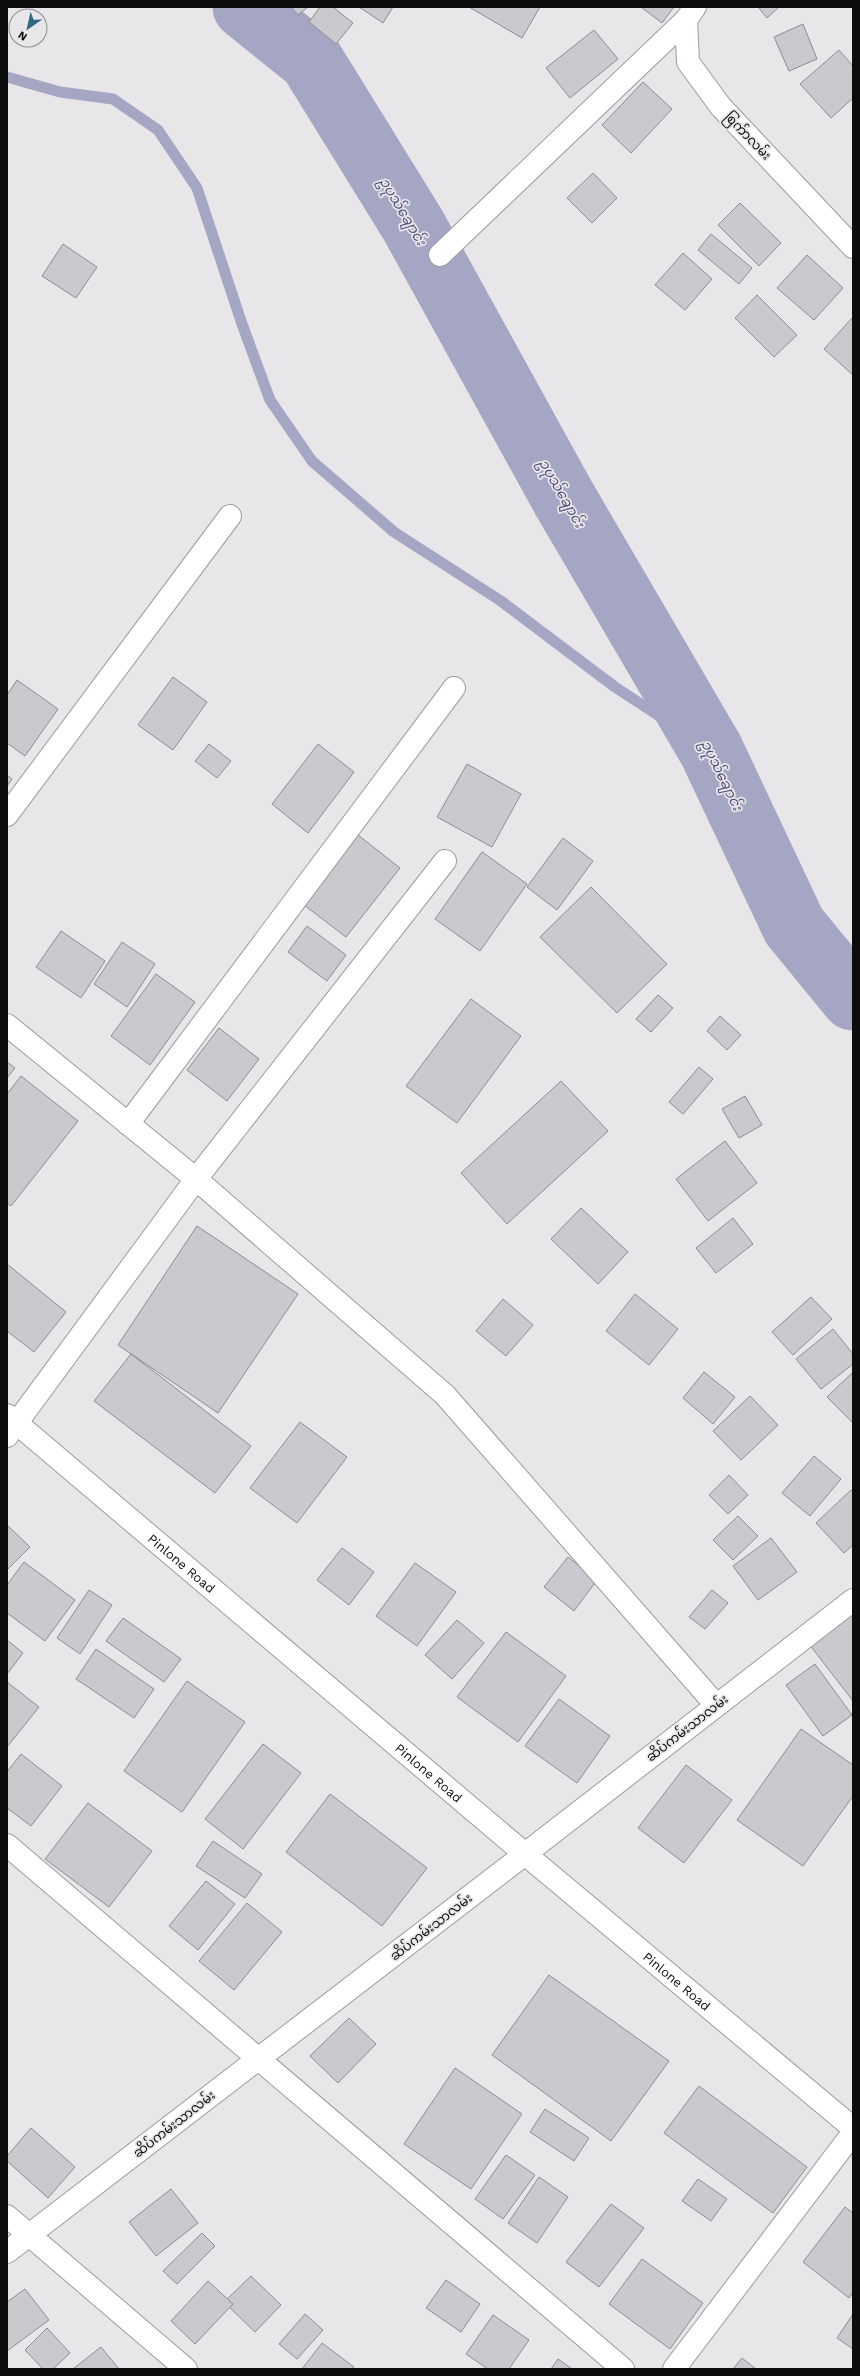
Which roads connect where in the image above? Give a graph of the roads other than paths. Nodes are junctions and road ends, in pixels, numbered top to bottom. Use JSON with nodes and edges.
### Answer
{"nodes":[{"id":1,"x":690,"y":14,"type":"edge"},
{"id":2,"x":852,"y":245,"type":"edge"},
{"id":3,"x":440,"y":255,"type":"dead end"},
{"id":4,"x":230,"y":516,"type":"dead end"},
{"id":5,"x":454,"y":688,"type":"dead end"},
{"id":6,"x":7,"y":815,"type":"edge"},
{"id":7,"x":444,"y":861,"type":"dead end"},
{"id":8,"x":7,"y":1025,"type":"edge"},
{"id":9,"x":128,"y":1124,"type":"junction"},
{"id":10,"x":196,"y":1179,"type":"junction"},
{"id":11,"x":10,"y":1425,"type":"edge"},
{"id":12,"x":853,"y":1600,"type":"edge"},
{"id":13,"x":716,"y":1705,"type":"junction"},
{"id":14,"x":7,"y":1845,"type":"edge"},
{"id":15,"x":525,"y":1854,"type":"junction"},
{"id":16,"x":259,"y":2058,"type":"junction"},
{"id":17,"x":853,"y":2128,"type":"edge"},
{"id":18,"x":853,"y":2133,"type":"edge"},
{"id":19,"x":7,"y":2216,"type":"edge"},
{"id":20,"x":29,"y":2235,"type":"junction"},
{"id":21,"x":7,"y":2252,"type":"edge"},
{"id":22,"x":186,"y":2369,"type":"edge"},
{"id":23,"x":623,"y":2369,"type":"edge"},
{"id":24,"x":674,"y":2369,"type":"edge"}],
"edges":[{"from":1,"to":2,"type":"street","name":"စြက်ာလမ်း"},
{"from":1,"to":3,"type":"street"},
{"from":4,"to":6,"type":"street"},
{"from":5,"to":9,"type":"street"},
{"from":7,"to":10,"type":"street"},
{"from":8,"to":9,"type":"street"},
{"from":9,"to":10,"type":"street"},
{"from":10,"to":11,"type":"street"},
{"from":10,"to":13,"type":"street"},
{"from":11,"to":15,"type":"street","name":"Pinlone Road"},
{"from":12,"to":13,"type":"street","name":"ဆိပ်ကမ်းသာလမ်း"},
{"from":13,"to":15,"type":"street","name":"ဆိပ်ကမ်းသာလမ်း"},
{"from":14,"to":16,"type":"street"},
{"from":15,"to":16,"type":"street","name":"ဆိပ်ကမ်းသာလမ်း"},
{"from":15,"to":17,"type":"street","name":"Pinlone Road"},
{"from":16,"to":20,"type":"street","name":"ဆိပ်ကမ်းသာလမ်း"},
{"from":16,"to":23,"type":"street"},
{"from":18,"to":24,"type":"street"},
{"from":19,"to":20,"type":"street"},
{"from":20,"to":21,"type":"street","name":"ဆိပ်ကမ်းသာလမ်း"},
{"from":20,"to":22,"type":"street"}]}
